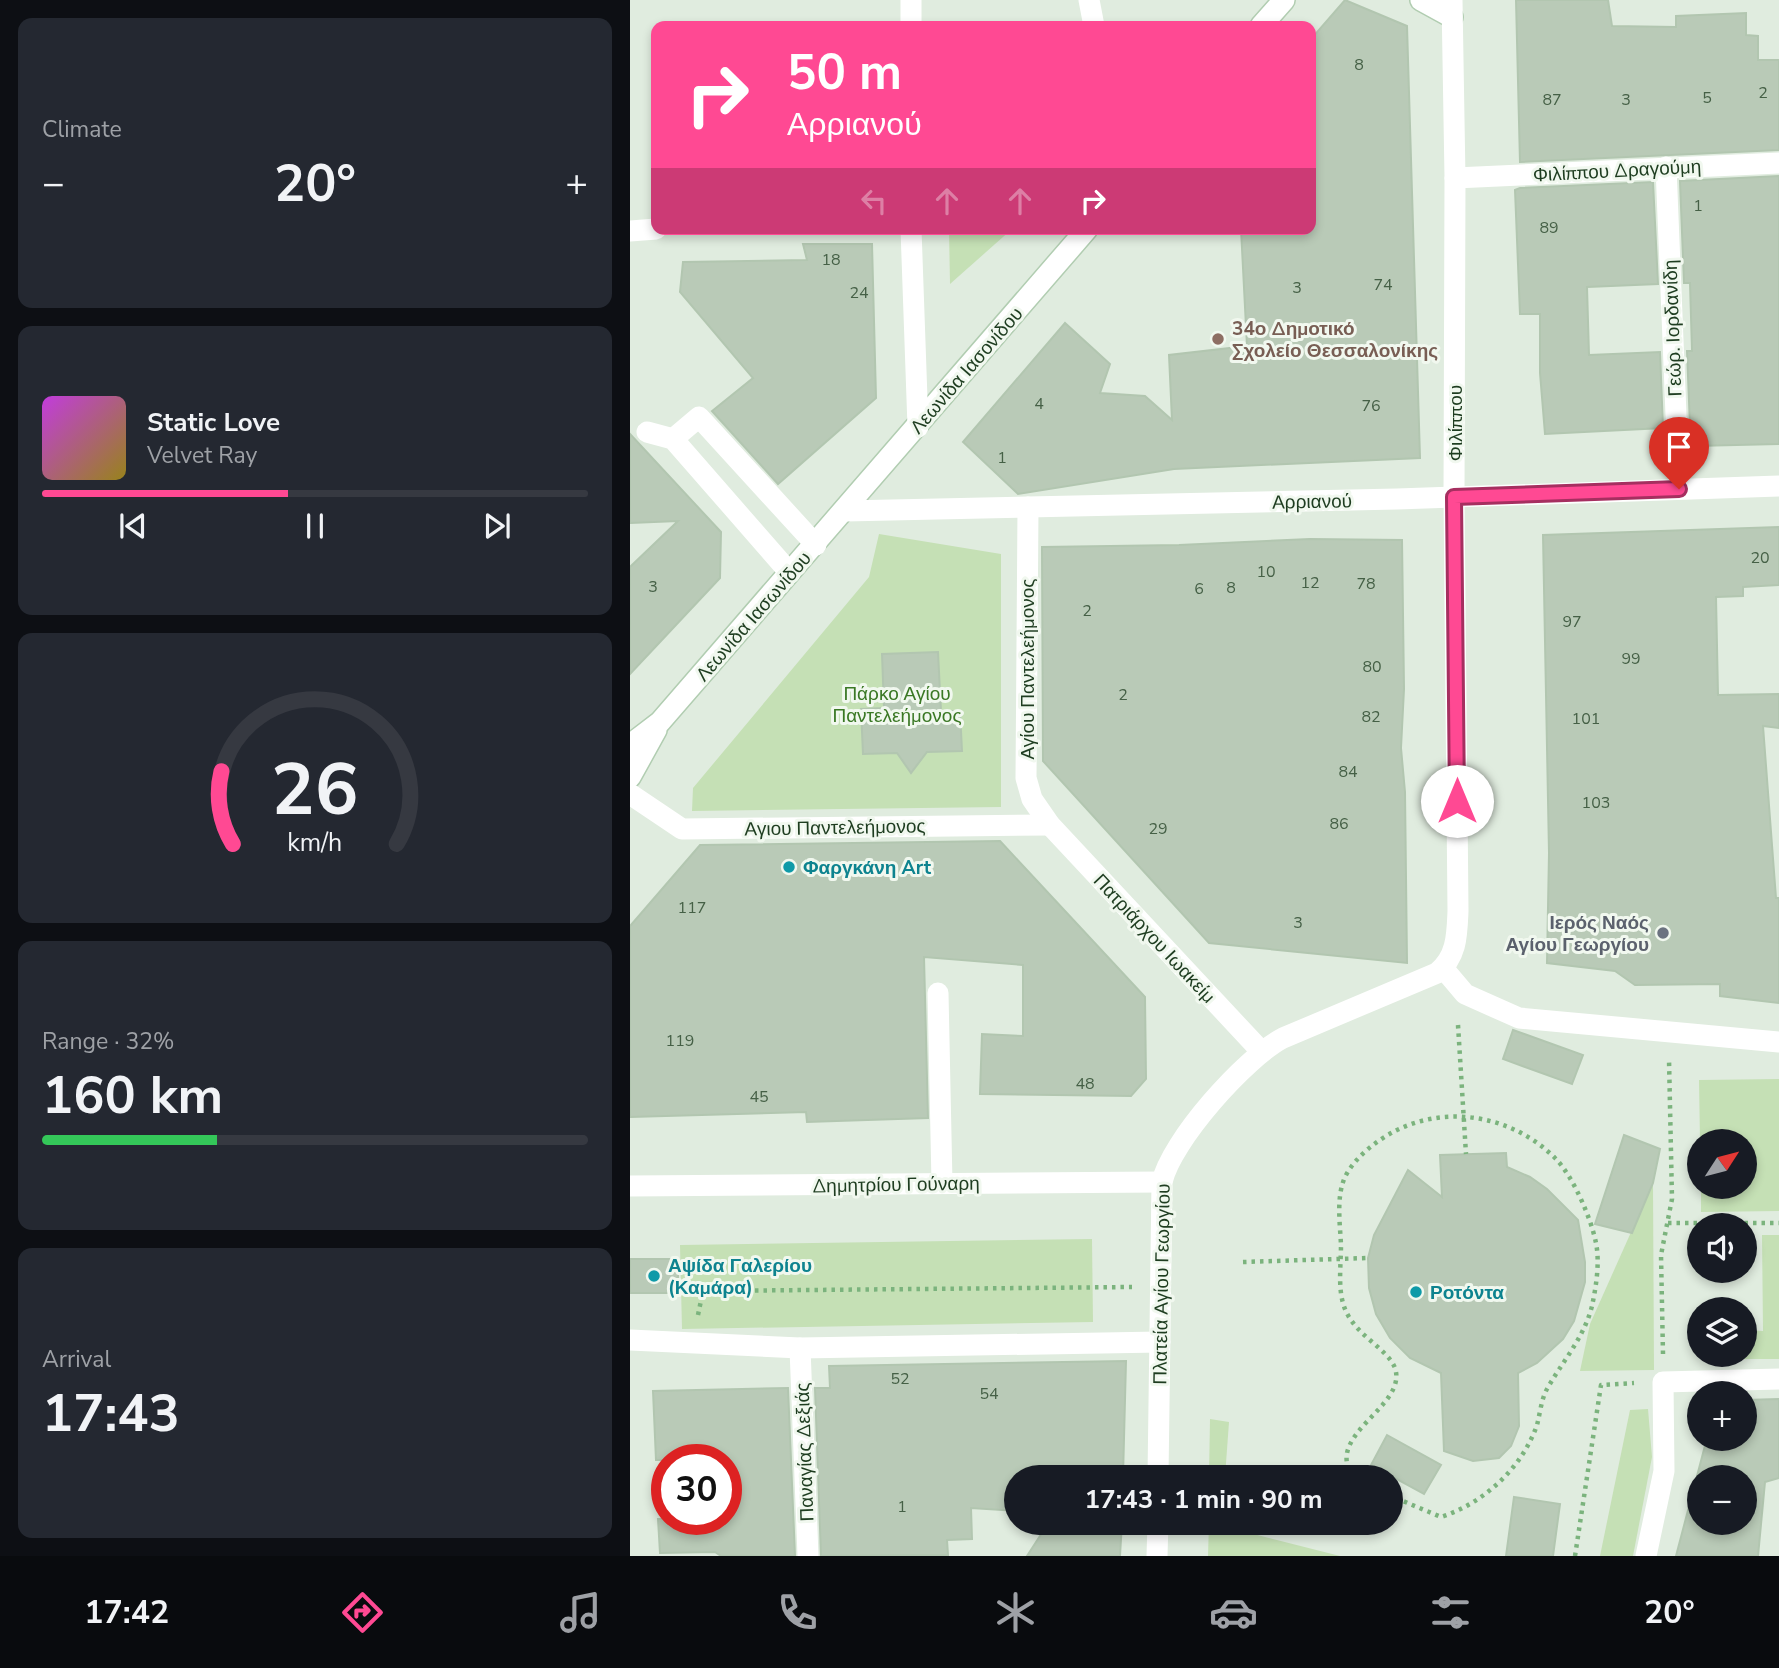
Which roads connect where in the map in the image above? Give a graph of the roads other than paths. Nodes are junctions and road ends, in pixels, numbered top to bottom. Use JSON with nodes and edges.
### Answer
{"nodes":[{"id":1,"x":911,"y":0,"type":"edge"},
{"id":2,"x":1089,"y":0,"type":"edge"},
{"id":3,"x":1284,"y":0,"type":"edge"},
{"id":4,"x":1421,"y":0,"type":"edge"},
{"id":5,"x":1452,"y":8,"type":"edge"},
{"id":6,"x":911,"y":21,"type":"edge"},
{"id":7,"x":1093,"y":21,"type":"edge"},
{"id":8,"x":1265,"y":21,"type":"edge"},
{"id":9,"x":1779,"y":163,"type":"edge"},
{"id":10,"x":1666,"y":167,"type":"junction"},
{"id":11,"x":1455,"y":178,"type":"junction"},
{"id":12,"x":651,"y":229,"type":"edge"},
{"id":13,"x":630,"y":231,"type":"edge"},
{"id":14,"x":911,"y":235,"type":"edge"},
{"id":15,"x":1082,"y":235,"type":"edge"},
{"id":16,"x":918,"y":427,"type":"junction"},
{"id":17,"x":647,"y":432,"type":"dead end"},
{"id":18,"x":673,"y":439,"type":"junction"},
{"id":19,"x":1779,"y":486,"type":"edge"},
{"id":20,"x":1679,"y":489,"type":"junction"},
{"id":21,"x":1454,"y":497,"type":"junction"},
{"id":22,"x":1028,"y":507,"type":"junction"},
{"id":23,"x":845,"y":511,"type":"junction"},
{"id":24,"x":816,"y":545,"type":"junction"},
{"id":25,"x":790,"y":573,"type":"junction"},
{"id":26,"x":660,"y":722,"type":"junction"},
{"id":27,"x":630,"y":745,"type":"edge"},
{"id":28,"x":630,"y":777,"type":"edge"},
{"id":29,"x":630,"y":794,"type":"edge"},
{"id":30,"x":1050,"y":825,"type":"junction"},
{"id":31,"x":1443,"y":968,"type":"junction"},
{"id":32,"x":938,"y":993,"type":"dead end"},
{"id":33,"x":1779,"y":1042,"type":"edge"},
{"id":34,"x":1261,"y":1051,"type":"junction"},
{"id":35,"x":1162,"y":1182,"type":"junction"},
{"id":36,"x":942,"y":1183,"type":"junction"},
{"id":37,"x":630,"y":1186,"type":"edge"},
{"id":38,"x":630,"y":1340,"type":"edge"},
{"id":39,"x":1160,"y":1342,"type":"junction"},
{"id":40,"x":800,"y":1348,"type":"junction"},
{"id":41,"x":1779,"y":1379,"type":"edge"},
{"id":42,"x":1158,"y":1465,"type":"edge"},
{"id":43,"x":1157,"y":1535,"type":"edge"},
{"id":44,"x":808,"y":1556,"type":"edge"},
{"id":45,"x":1157,"y":1556,"type":"edge"},
{"id":46,"x":1646,"y":1556,"type":"edge"}],
"edges":[{"from":1,"to":6,"type":"street"},
{"from":2,"to":7,"type":"street"},
{"from":3,"to":8,"type":"street"},
{"from":4,"to":5,"type":"street"},
{"from":5,"to":11,"type":"street","name":"Φιλίππου"},
{"from":9,"to":10,"type":"street","name":"Φιλίππου Δραγούμη"},
{"from":10,"to":11,"type":"street","name":"Φιλίππου Δραγούμη"},
{"from":10,"to":20,"type":"street","name":"Γεώρ. Ιορδανίδη"},
{"from":11,"to":21,"type":"street","name":"Φιλίππου"},
{"from":12,"to":13,"type":"street"},
{"from":14,"to":16,"type":"street"},
{"from":15,"to":16,"type":"street","name":"Λεωνίδα Ιασονίδου"},
{"from":16,"to":23,"type":"street","name":"Λεωνίδα Ιασονίδου"},
{"from":17,"to":18,"type":"street"},
{"from":18,"to":24,"type":"street"},
{"from":18,"to":25,"type":"street"},
{"from":19,"to":20,"type":"street","name":"Αρριανού"},
{"from":20,"to":21,"type":"street","name":"Αρριανού"},
{"from":21,"to":22,"type":"street","name":"Αρριανού"},
{"from":21,"to":31,"type":"street","name":"Φιλίππου"},
{"from":22,"to":23,"type":"street","name":"Αρριανού"},
{"from":22,"to":30,"type":"street","name":"Αγίου Παντελεήμονος"},
{"from":23,"to":24,"type":"street","name":"Λεωνίδα Ιασωνίδου"},
{"from":24,"to":25,"type":"street","name":"Λεωνίδα Ιασωνίδου"},
{"from":25,"to":26,"type":"street","name":"Λεωνίδα Ιασωνίδου"},
{"from":26,"to":27,"type":"street"},
{"from":26,"to":28,"type":"street"},
{"from":29,"to":30,"type":"street","name":"Αγιου Παντελεήμονος"},
{"from":30,"to":34,"type":"street","name":"Πατριάρχου Ιωακείμ"},
{"from":31,"to":33,"type":"street"},
{"from":31,"to":34,"type":"street","name":"Πλατεία Αγίου Γεωργίου"},
{"from":32,"to":36,"type":"street"},
{"from":34,"to":35,"type":"street","name":"Πλατεία Αγίου Γεωργίου"},
{"from":35,"to":36,"type":"street","name":"Δημητρίου Γούναρη"},
{"from":35,"to":39,"type":"street","name":"Πλατεία Αγίου Γεωργίου"},
{"from":36,"to":37,"type":"street","name":"Δημητρίου Γούναρη"},
{"from":38,"to":40,"type":"street"},
{"from":39,"to":40,"type":"street"},
{"from":39,"to":42,"type":"street","name":"Πλατεία Αγίου Γεωργίου"},
{"from":40,"to":44,"type":"street","name":"Παναγίας Δεξιάς"},
{"from":41,"to":46,"type":"street"},
{"from":43,"to":45,"type":"street"}]}
